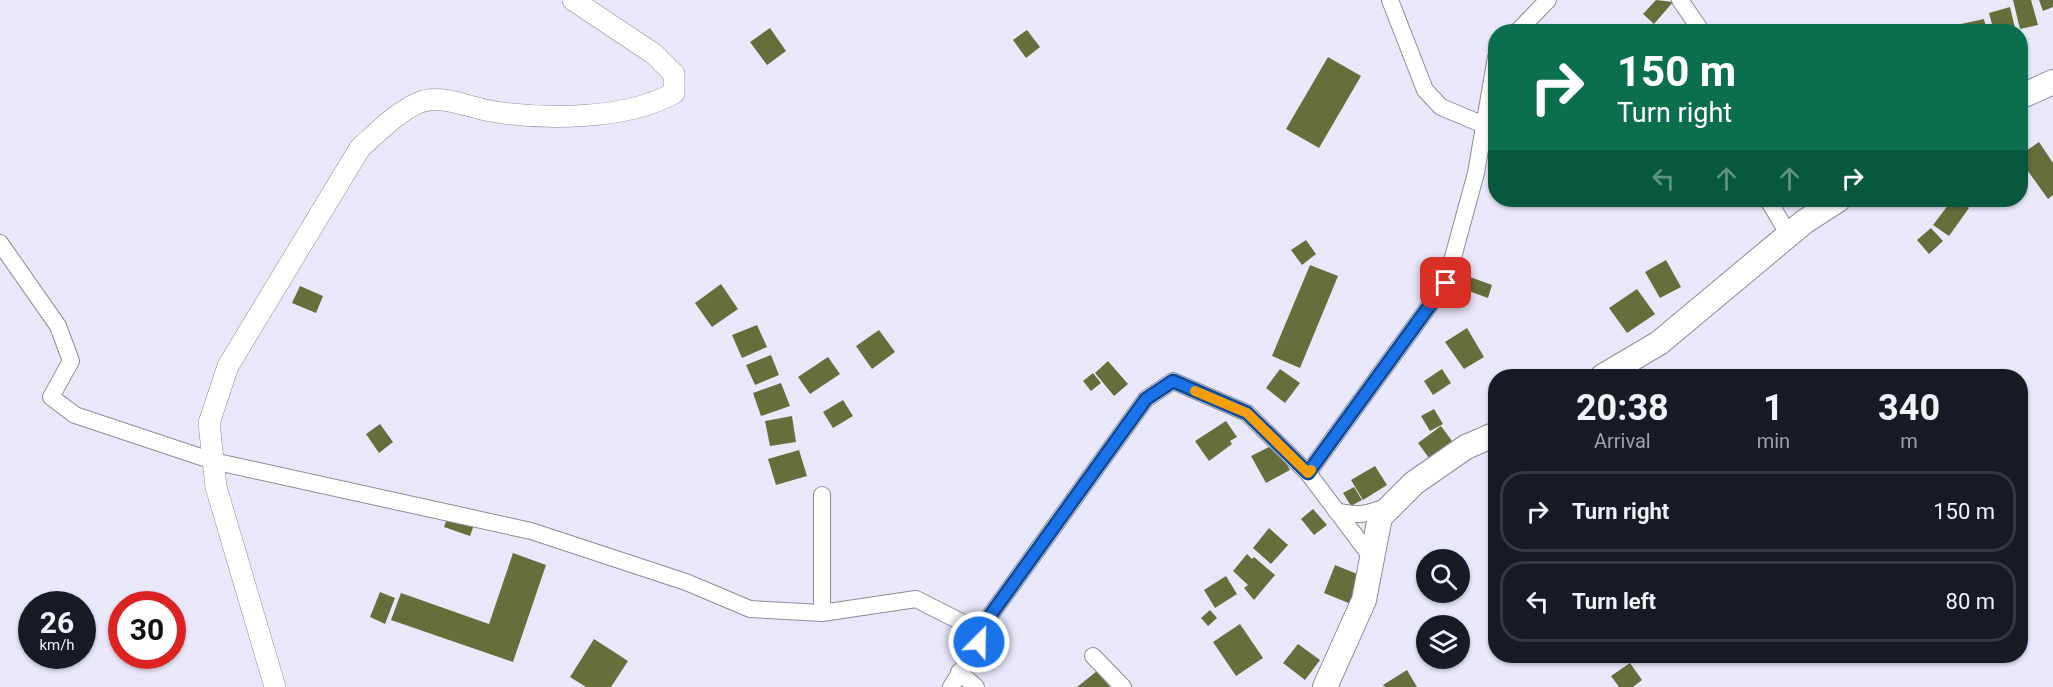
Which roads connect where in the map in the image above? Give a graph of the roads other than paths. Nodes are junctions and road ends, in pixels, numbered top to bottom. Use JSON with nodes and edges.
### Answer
{"nodes":[{"id":1,"x":573,"y":0,"type":"edge"},
{"id":2,"x":1390,"y":0,"type":"edge"},
{"id":3,"x":1548,"y":0,"type":"edge"},
{"id":4,"x":1680,"y":0,"type":"edge"},
{"id":5,"x":1525,"y":24,"type":"edge"},
{"id":6,"x":1696,"y":24,"type":"edge"},
{"id":7,"x":2053,"y":82,"type":"edge"},
{"id":8,"x":2028,"y":93,"type":"edge"},
{"id":9,"x":1488,"y":102,"type":"edge"},
{"id":10,"x":1484,"y":125,"type":"junction"},
{"id":11,"x":1772,"y":207,"type":"edge"},
{"id":12,"x":1828,"y":207,"type":"edge"},
{"id":13,"x":1788,"y":236,"type":"junction"},
{"id":14,"x":0,"y":243,"type":"edge"},
{"id":15,"x":1615,"y":369,"type":"edge"},
{"id":16,"x":1488,"y":437,"type":"edge"},
{"id":17,"x":213,"y":461,"type":"junction"},
{"id":18,"x":1308,"y":473,"type":"junction"},
{"id":19,"x":822,"y":495,"type":"dead end"},
{"id":20,"x":1394,"y":504,"type":"junction"},
{"id":21,"x":1336,"y":511,"type":"junction"},
{"id":22,"x":1372,"y":558,"type":"junction"},
{"id":23,"x":822,"y":613,"type":"junction"},
{"id":24,"x":979,"y":631,"type":"junction"},
{"id":25,"x":1093,"y":656,"type":"dead end"},
{"id":26,"x":955,"y":679,"type":"edge"},
{"id":27,"x":275,"y":687,"type":"edge"},
{"id":28,"x":976,"y":687,"type":"edge"},
{"id":29,"x":1123,"y":687,"type":"edge"},
{"id":30,"x":1325,"y":687,"type":"edge"}],
"edges":[{"from":1,"to":17,"type":"street"},
{"from":2,"to":10,"type":"street"},
{"from":3,"to":5,"type":"street"},
{"from":4,"to":6,"type":"street"},
{"from":7,"to":8,"type":"main road"},
{"from":9,"to":10,"type":"street"},
{"from":10,"to":18,"type":"street"},
{"from":11,"to":13,"type":"street"},
{"from":12,"to":13,"type":"main road"},
{"from":13,"to":15,"type":"main road"},
{"from":14,"to":17,"type":"street"},
{"from":16,"to":20,"type":"main road"},
{"from":17,"to":23,"type":"street"},
{"from":17,"to":27,"type":"street"},
{"from":18,"to":21,"type":"street"},
{"from":18,"to":24,"type":"street"},
{"from":19,"to":23,"type":"street"},
{"from":20,"to":21,"type":"street"},
{"from":20,"to":22,"type":"main road"},
{"from":21,"to":22,"type":"street"},
{"from":22,"to":30,"type":"main road"},
{"from":23,"to":24,"type":"street"},
{"from":24,"to":26,"type":"street"},
{"from":25,"to":29,"type":"street"},
{"from":26,"to":28,"type":"street"}]}
